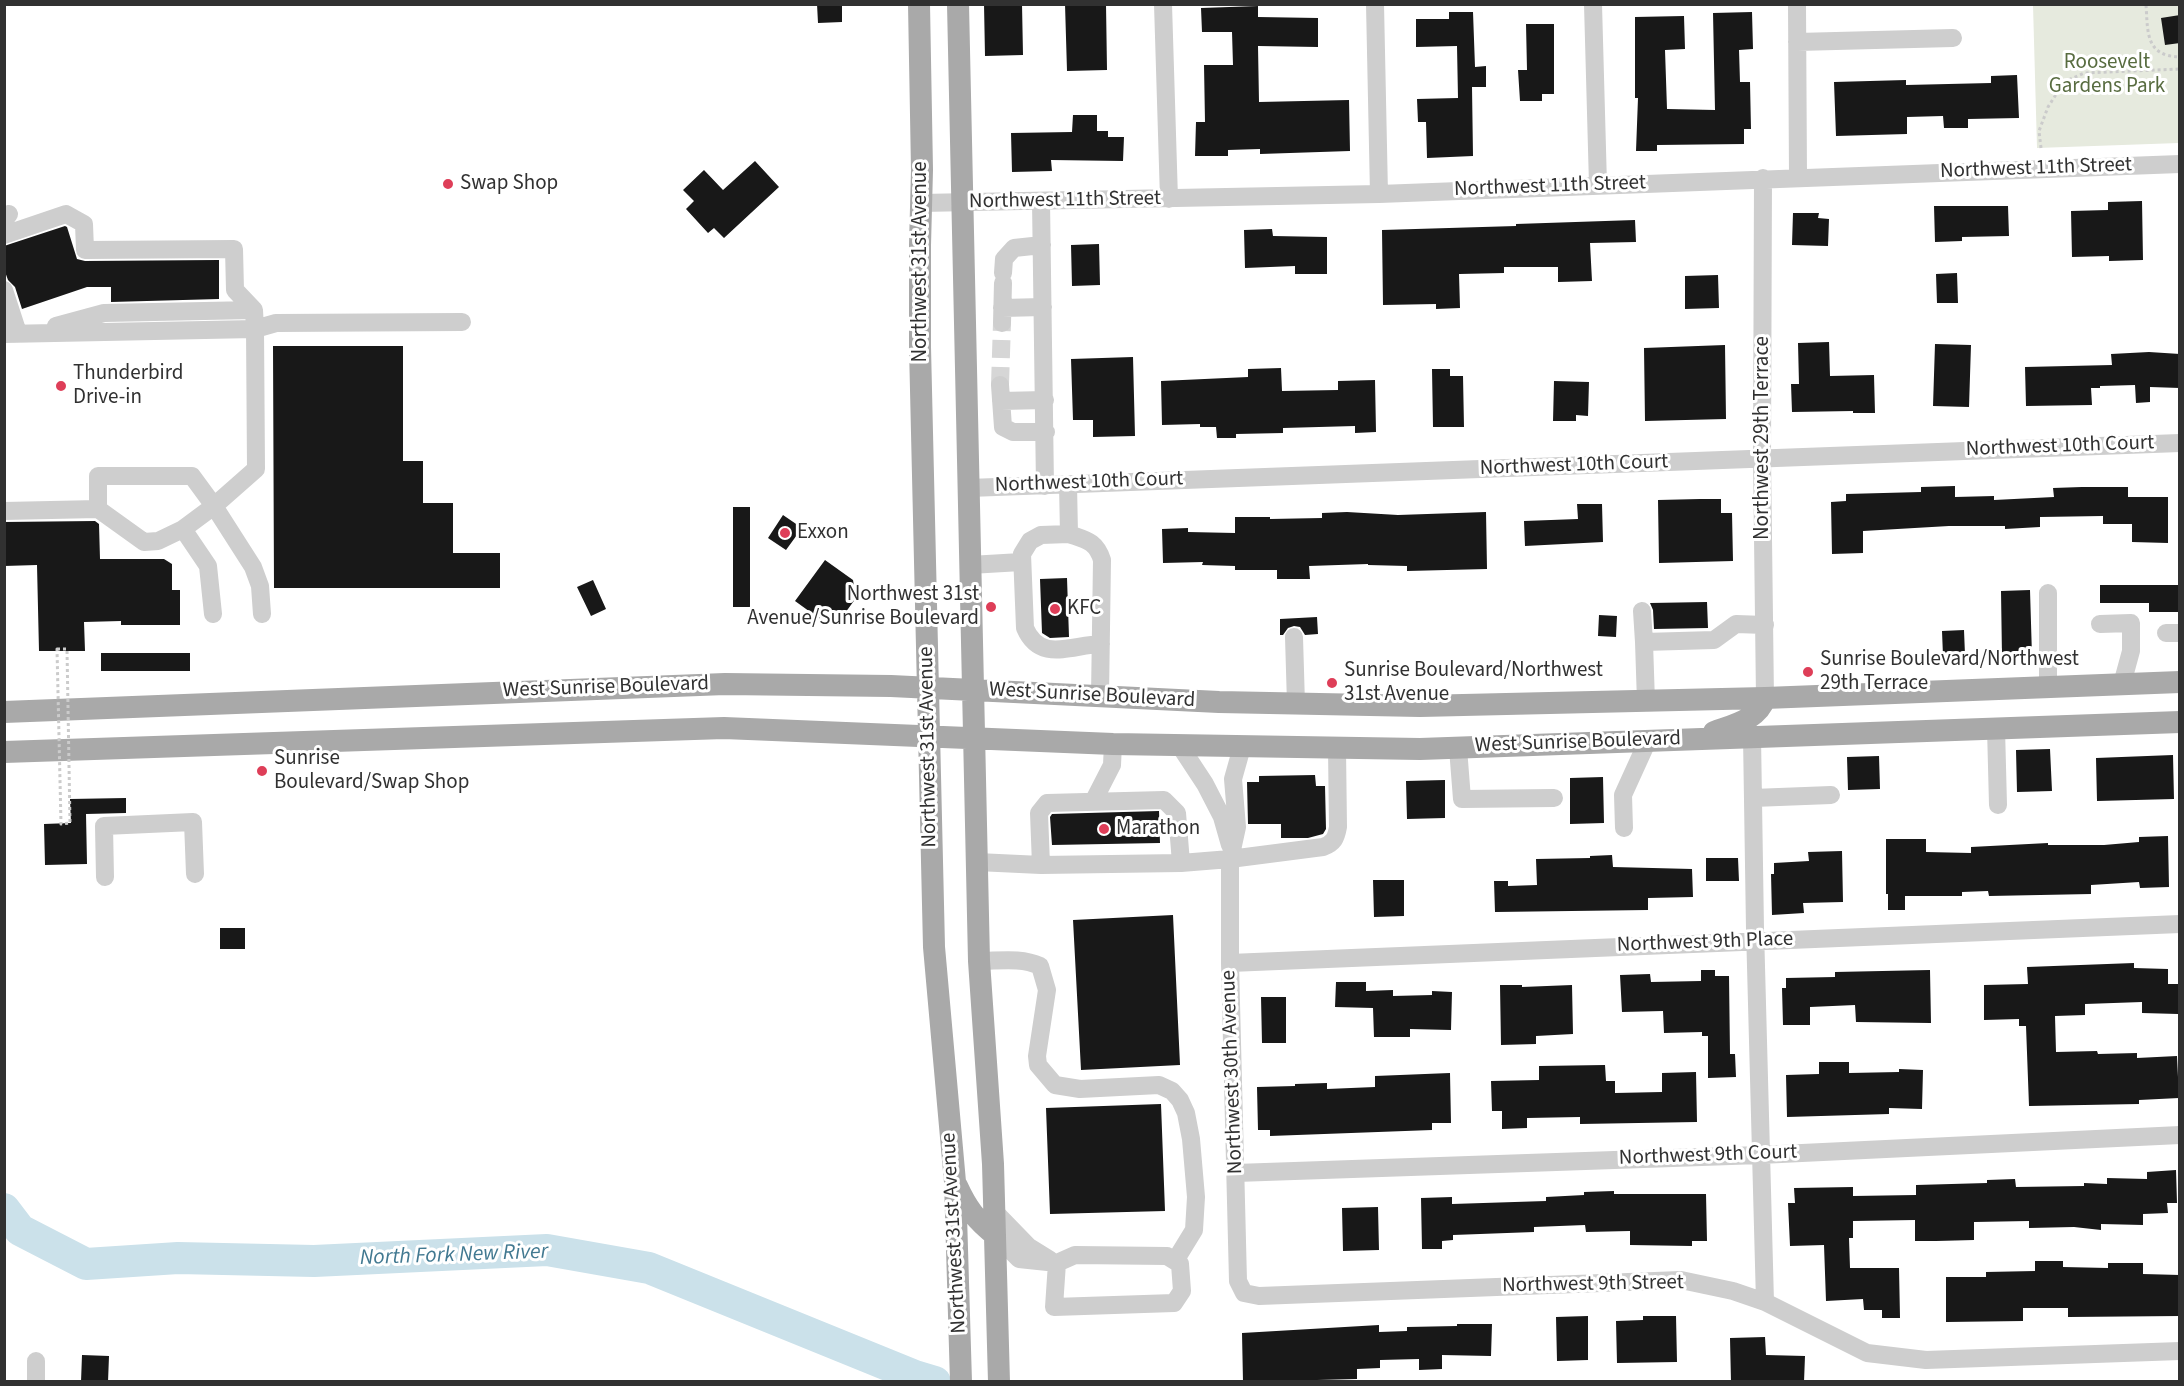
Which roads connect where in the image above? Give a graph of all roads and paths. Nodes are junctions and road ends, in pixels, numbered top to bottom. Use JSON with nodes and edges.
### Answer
{"nodes":[{"id":1,"x":920,"y":4,"type":"edge"},
{"id":2,"x":958,"y":4,"type":"edge"},
{"id":3,"x":1163,"y":4,"type":"edge"},
{"id":4,"x":1376,"y":4,"type":"edge"},
{"id":5,"x":1593,"y":4,"type":"edge"},
{"id":6,"x":1797,"y":4,"type":"edge"},
{"id":7,"x":2146,"y":5,"type":"edge"},
{"id":8,"x":1953,"y":38,"type":"dead end"},
{"id":9,"x":1797,"y":42,"type":"junction"},
{"id":10,"x":2180,"y":57,"type":"edge"},
{"id":11,"x":2180,"y":69,"type":"edge"},
{"id":12,"x":2041,"y":148,"type":"dead end"},
{"id":13,"x":2180,"y":164,"type":"edge"},
{"id":14,"x":1798,"y":177,"type":"junction"},
{"id":15,"x":1763,"y":178,"type":"junction"},
{"id":16,"x":1598,"y":185,"type":"junction"},
{"id":17,"x":1379,"y":194,"type":"junction"},
{"id":18,"x":1169,"y":199,"type":"junction"},
{"id":19,"x":1041,"y":201,"type":"junction"},
{"id":20,"x":963,"y":202,"type":"junction"},
{"id":21,"x":921,"y":203,"type":"junction"},
{"id":22,"x":4,"y":235,"type":"edge"},
{"id":23,"x":1042,"y":245,"type":"junction"},
{"id":24,"x":4,"y":290,"type":"edge"},
{"id":25,"x":1043,"y":307,"type":"junction"},
{"id":26,"x":254,"y":310,"type":"junction"},
{"id":27,"x":462,"y":322,"type":"dead end"},
{"id":28,"x":255,"y":329,"type":"junction"},
{"id":29,"x":18,"y":333,"type":"edge"},
{"id":30,"x":1045,"y":400,"type":"junction"},
{"id":31,"x":1046,"y":432,"type":"junction"},
{"id":32,"x":2180,"y":443,"type":"edge"},
{"id":33,"x":1762,"y":458,"type":"junction"},
{"id":34,"x":1068,"y":484,"type":"junction"},
{"id":35,"x":1045,"y":486,"type":"junction"},
{"id":36,"x":969,"y":488,"type":"junction"},
{"id":37,"x":214,"y":506,"type":"junction"},
{"id":38,"x":98,"y":509,"type":"junction"},
{"id":39,"x":4,"y":511,"type":"edge"},
{"id":40,"x":183,"y":529,"type":"junction"},
{"id":41,"x":1069,"y":534,"type":"junction"},
{"id":42,"x":1021,"y":562,"type":"junction"},
{"id":43,"x":970,"y":566,"type":"junction"},
{"id":44,"x":2048,"y":593,"type":"dead end"},
{"id":45,"x":1642,"y":611,"type":"dead end"},
{"id":46,"x":213,"y":614,"type":"dead end"},
{"id":47,"x":262,"y":614,"type":"dead end"},
{"id":48,"x":2100,"y":624,"type":"dead end"},
{"id":49,"x":1765,"y":625,"type":"junction"},
{"id":50,"x":1294,"y":637,"type":"dead end"},
{"id":51,"x":1644,"y":642,"type":"junction"},
{"id":52,"x":1101,"y":644,"type":"junction"},
{"id":53,"x":2180,"y":682,"type":"edge"},
{"id":54,"x":2122,"y":684,"type":"junction"},
{"id":55,"x":2048,"y":687,"type":"junction"},
{"id":56,"x":927,"y":688,"type":"junction"},
{"id":57,"x":973,"y":690,"type":"junction"},
{"id":58,"x":1100,"y":696,"type":"junction"},
{"id":59,"x":1807,"y":697,"type":"junction"},
{"id":60,"x":1765,"y":698,"type":"junction"},
{"id":61,"x":1646,"y":702,"type":"junction"},
{"id":62,"x":1296,"y":704,"type":"junction"},
{"id":63,"x":4,"y":712,"type":"edge"},
{"id":64,"x":2180,"y":722,"type":"edge"},
{"id":65,"x":1996,"y":728,"type":"junction"},
{"id":66,"x":1752,"y":736,"type":"junction"},
{"id":67,"x":928,"y":737,"type":"junction"},
{"id":68,"x":974,"y":739,"type":"junction"},
{"id":69,"x":1696,"y":739,"type":"junction"},
{"id":70,"x":1648,"y":740,"type":"junction"},
{"id":71,"x":1113,"y":744,"type":"junction"},
{"id":72,"x":1180,"y":746,"type":"junction"},
{"id":73,"x":1242,"y":747,"type":"junction"},
{"id":74,"x":1458,"y":748,"type":"junction"},
{"id":75,"x":1337,"y":749,"type":"junction"},
{"id":76,"x":4,"y":752,"type":"edge"},
{"id":77,"x":1831,"y":795,"type":"dead end"},
{"id":78,"x":1554,"y":798,"type":"dead end"},
{"id":79,"x":1753,"y":798,"type":"junction"},
{"id":80,"x":1094,"y":802,"type":"junction"},
{"id":81,"x":1998,"y":806,"type":"dead end"},
{"id":82,"x":61,"y":824,"type":"joint"},
{"id":83,"x":1624,"y":828,"type":"dead end"},
{"id":84,"x":1231,"y":855,"type":"junction"},
{"id":85,"x":977,"y":862,"type":"junction"},
{"id":86,"x":1181,"y":863,"type":"junction"},
{"id":87,"x":1041,"y":865,"type":"junction"},
{"id":88,"x":195,"y":874,"type":"dead end"},
{"id":89,"x":105,"y":877,"type":"dead end"},
{"id":90,"x":2180,"y":924,"type":"edge"},
{"id":91,"x":1755,"y":940,"type":"junction"},
{"id":92,"x":979,"y":961,"type":"junction"},
{"id":93,"x":1230,"y":963,"type":"junction"},
{"id":94,"x":2180,"y":1136,"type":"edge"},
{"id":95,"x":1760,"y":1155,"type":"junction"},
{"id":96,"x":1236,"y":1173,"type":"junction"},
{"id":97,"x":955,"y":1182,"type":"junction"},
{"id":98,"x":994,"y":1211,"type":"junction"},
{"id":99,"x":995,"y":1235,"type":"junction"},
{"id":100,"x":1175,"y":1261,"type":"junction"},
{"id":101,"x":1057,"y":1263,"type":"junction"},
{"id":102,"x":1244,"y":1293,"type":"joint"},
{"id":103,"x":1765,"y":1302,"type":"junction"},
{"id":104,"x":2180,"y":1351,"type":"edge"},
{"id":105,"x":36,"y":1361,"type":"dead end"},
{"id":106,"x":36,"y":1382,"type":"edge"},
{"id":107,"x":961,"y":1382,"type":"edge"},
{"id":108,"x":999,"y":1382,"type":"edge"}],
"edges":[{"from":1,"to":21,"type":"main road","name":"Northwest 31st Avenue"},
{"from":2,"to":20,"type":"main road","name":"Northwest 31st Avenue"},
{"from":3,"to":18,"type":"street"},
{"from":4,"to":17,"type":"street"},
{"from":5,"to":16,"type":"street"},
{"from":6,"to":9,"type":"street"},
{"from":7,"to":10,"type":"path"},
{"from":8,"to":9,"type":"street"},
{"from":9,"to":14,"type":"street"},
{"from":11,"to":12,"type":"path"},
{"from":13,"to":14,"type":"street","name":"Northwest 11th Street"},
{"from":14,"to":15,"type":"street","name":"Northwest 11th Street"},
{"from":15,"to":16,"type":"street","name":"Northwest 11th Street"},
{"from":15,"to":33,"type":"street","name":"Northwest 29th Terrace"},
{"from":16,"to":17,"type":"street","name":"Northwest 11th Street"},
{"from":17,"to":18,"type":"street","name":"Northwest 11th Street"},
{"from":18,"to":19,"type":"street","name":"Northwest 11th Street"},
{"from":19,"to":20,"type":"street","name":"Northwest 11th Street"},
{"from":19,"to":23,"type":"street"},
{"from":20,"to":21,"type":"street","name":"Northwest 11th Street"},
{"from":20,"to":36,"type":"main road","name":"Northwest 31st Avenue"},
{"from":21,"to":56,"type":"main road","name":"Northwest 31st Avenue"},
{"from":22,"to":26,"type":"street"},
{"from":23,"to":25,"type":"street"},
{"from":23,"to":25,"type":"street"},
{"from":24,"to":29,"type":"street"},
{"from":25,"to":30,"type":"street"},
{"from":26,"to":28,"type":"street"},
{"from":26,"to":29,"type":"street"},
{"from":27,"to":28,"type":"street"},
{"from":28,"to":29,"type":"street"},
{"from":28,"to":37,"type":"street"},
{"from":30,"to":31,"type":"street"},
{"from":30,"to":31,"type":"street"},
{"from":31,"to":35,"type":"street"},
{"from":32,"to":33,"type":"street","name":"Northwest 10th Court"},
{"from":33,"to":34,"type":"street","name":"Northwest 10th Court"},
{"from":33,"to":49,"type":"street","name":"Northwest 29th Terrace"},
{"from":34,"to":35,"type":"street","name":"Northwest 10th Court"},
{"from":34,"to":41,"type":"street"},
{"from":35,"to":36,"type":"street","name":"Northwest 10th Court"},
{"from":36,"to":43,"type":"main road","name":"Northwest 31st Avenue"},
{"from":37,"to":38,"type":"street"},
{"from":37,"to":40,"type":"street"},
{"from":37,"to":47,"type":"street"},
{"from":38,"to":39,"type":"street"},
{"from":38,"to":40,"type":"street"},
{"from":40,"to":46,"type":"street"},
{"from":41,"to":42,"type":"street"},
{"from":41,"to":52,"type":"street"},
{"from":42,"to":43,"type":"street"},
{"from":42,"to":52,"type":"street"},
{"from":43,"to":57,"type":"main road","name":"Northwest 31st Avenue"},
{"from":44,"to":55,"type":"street"},
{"from":45,"to":51,"type":"street"},
{"from":48,"to":54,"type":"street"},
{"from":49,"to":51,"type":"street"},
{"from":49,"to":60,"type":"street","name":"Northwest 29th Terrace"},
{"from":50,"to":62,"type":"street"},
{"from":51,"to":61,"type":"street"},
{"from":52,"to":58,"type":"street"},
{"from":53,"to":54,"type":"main road","name":"West Sunrise Boulevard"},
{"from":54,"to":55,"type":"main road","name":"West Sunrise Boulevard"},
{"from":55,"to":59,"type":"main road","name":"West Sunrise Boulevard"},
{"from":56,"to":57,"type":"main road","name":"West Sunrise Boulevard"},
{"from":56,"to":63,"type":"main road","name":"West Sunrise Boulevard"},
{"from":56,"to":67,"type":"main road","name":"Northwest 31st Avenue"},
{"from":57,"to":58,"type":"main road","name":"West Sunrise Boulevard"},
{"from":57,"to":68,"type":"main road","name":"Northwest 31st Avenue"},
{"from":58,"to":62,"type":"main road","name":"West Sunrise Boulevard"},
{"from":59,"to":60,"type":"main road","name":"West Sunrise Boulevard"},
{"from":59,"to":66,"type":"main road"},
{"from":60,"to":61,"type":"main road","name":"West Sunrise Boulevard"},
{"from":60,"to":69,"type":"main road"},
{"from":61,"to":62,"type":"main road","name":"West Sunrise Boulevard"},
{"from":64,"to":65,"type":"main road","name":"West Sunrise Boulevard"},
{"from":65,"to":66,"type":"main road","name":"West Sunrise Boulevard"},
{"from":65,"to":81,"type":"street"},
{"from":66,"to":69,"type":"main road","name":"West Sunrise Boulevard"},
{"from":66,"to":79,"type":"street"},
{"from":67,"to":68,"type":"main road","name":"West Sunrise Boulevard"},
{"from":67,"to":76,"type":"main road","name":"West Sunrise Boulevard"},
{"from":67,"to":97,"type":"main road","name":"Northwest 31st Avenue"},
{"from":68,"to":71,"type":"main road","name":"West Sunrise Boulevard"},
{"from":68,"to":85,"type":"main road","name":"Northwest 31st Avenue"},
{"from":69,"to":70,"type":"main road","name":"West Sunrise Boulevard"},
{"from":70,"to":74,"type":"main road","name":"West Sunrise Boulevard"},
{"from":70,"to":83,"type":"street"},
{"from":71,"to":72,"type":"main road","name":"West Sunrise Boulevard"},
{"from":71,"to":80,"type":"street"},
{"from":72,"to":73,"type":"main road","name":"West Sunrise Boulevard"},
{"from":72,"to":84,"type":"street","name":"Northwest 30th Avenue"},
{"from":73,"to":75,"type":"main road","name":"West Sunrise Boulevard"},
{"from":73,"to":84,"type":"street","name":"Northwest 30th Avenue"},
{"from":74,"to":75,"type":"main road","name":"West Sunrise Boulevard"},
{"from":74,"to":78,"type":"street"},
{"from":75,"to":84,"type":"street"},
{"from":77,"to":79,"type":"street"},
{"from":79,"to":91,"type":"street"},
{"from":80,"to":86,"type":"street"},
{"from":80,"to":87,"type":"street"},
{"from":82,"to":82,"type":"path","bridge":true},
{"from":84,"to":86,"type":"street"},
{"from":84,"to":93,"type":"street","name":"Northwest 30th Avenue"},
{"from":85,"to":87,"type":"street"},
{"from":85,"to":92,"type":"main road","name":"Northwest 31st Avenue"},
{"from":86,"to":87,"type":"street"},
{"from":88,"to":89,"type":"street"},
{"from":90,"to":91,"type":"street","name":"Northwest 9th Place"},
{"from":91,"to":93,"type":"street","name":"Northwest 9th Place"},
{"from":91,"to":95,"type":"street"},
{"from":92,"to":98,"type":"main road","name":"Northwest 31st Avenue"},
{"from":92,"to":100,"type":"street"},
{"from":93,"to":96,"type":"street","name":"Northwest 30th Avenue"},
{"from":94,"to":95,"type":"street","name":"Northwest 9th Court"},
{"from":95,"to":96,"type":"street","name":"Northwest 9th Court"},
{"from":95,"to":103,"type":"street"},
{"from":96,"to":102,"type":"street","name":"Northwest 30th Avenue"},
{"from":97,"to":99,"type":"main road"},
{"from":97,"to":107,"type":"main road","name":"Northwest 31st Avenue"},
{"from":98,"to":99,"type":"main road","name":"Northwest 31st Avenue"},
{"from":98,"to":101,"type":"street"},
{"from":99,"to":101,"type":"street"},
{"from":99,"to":108,"type":"main road","name":"Northwest 31st Avenue"},
{"from":100,"to":101,"type":"street"},
{"from":100,"to":101,"type":"street"},
{"from":102,"to":103,"type":"street","name":"Northwest 9th Street"},
{"from":103,"to":104,"type":"street","name":"Northwest 9th Street"},
{"from":105,"to":106,"type":"street"}]}
